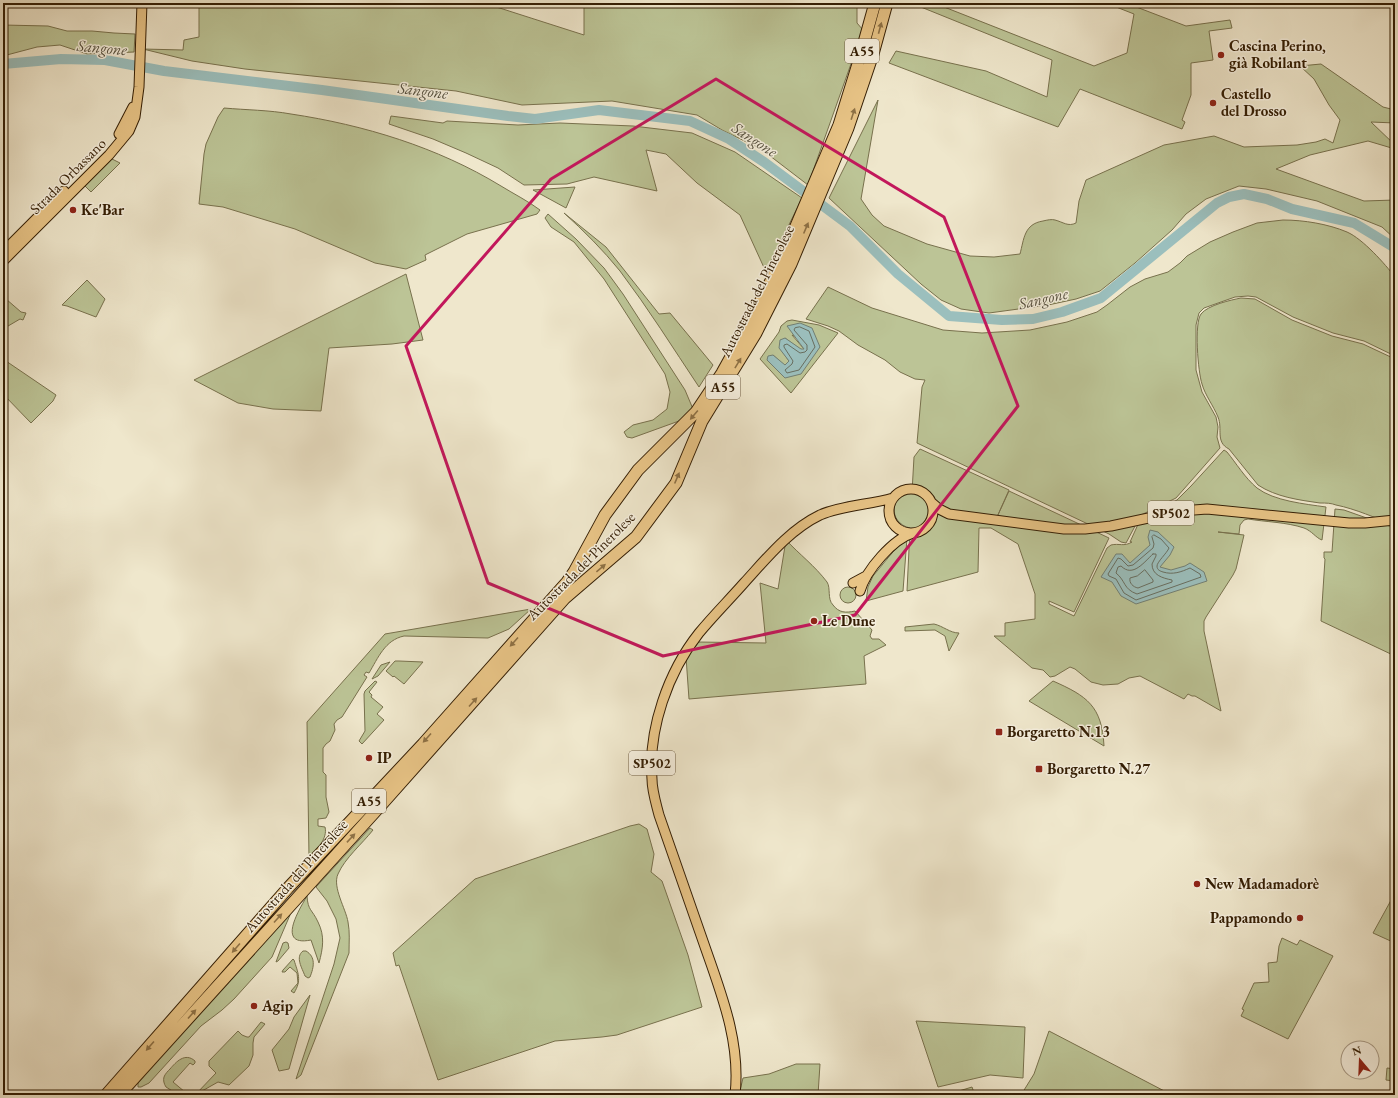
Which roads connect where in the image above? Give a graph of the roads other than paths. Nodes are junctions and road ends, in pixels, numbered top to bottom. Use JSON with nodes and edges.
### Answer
{"nodes":[{"id":1,"x":142,"y":3,"type":"edge"},
{"id":2,"x":875,"y":3,"type":"edge"},
{"id":3,"x":887,"y":3,"type":"edge"},
{"id":4,"x":138,"y":95,"type":"junction"},
{"id":5,"x":3,"y":252,"type":"edge"},
{"id":6,"x":3,"y":261,"type":"edge"},
{"id":7,"x":786,"y":262,"type":"junction"},
{"id":8,"x":893,"y":498,"type":"junction"},
{"id":9,"x":932,"y":503,"type":"junction"},
{"id":10,"x":854,"y":505,"type":"junction"},
{"id":11,"x":948,"y":514,"type":"junction"},
{"id":12,"x":890,"y":515,"type":"junction"},
{"id":13,"x":1395,"y":520,"type":"edge"},
{"id":14,"x":929,"y":524,"type":"junction"},
{"id":15,"x":895,"y":525,"type":"junction"},
{"id":16,"x":915,"y":532,"type":"junction"},
{"id":17,"x":891,"y":546,"type":"junction"},
{"id":18,"x":866,"y":576,"type":"junction"},
{"id":19,"x":853,"y":583,"type":"dead end"},
{"id":20,"x":860,"y":591,"type":"dead end"},
{"id":21,"x":106,"y":1095,"type":"edge"},
{"id":22,"x":119,"y":1095,"type":"edge"},
{"id":23,"x":735,"y":1095,"type":"edge"}],
"edges":[{"from":1,"to":4,"type":"main road"},
{"from":2,"to":7,"type":"highway","name":"Autostrada del Pinerolese","number":"A55"},
{"from":7,"to":3,"type":"highway","name":"Autostrada del Pinerolese","number":"A55","one_way":true},
{"from":4,"to":5,"type":"main road","name":"Strada Orbassano"},
{"from":4,"to":6,"type":"main road","name":"Strada Orbassano"},
{"from":7,"to":21,"type":"highway","name":"Autostrada del Pinerolese","number":"A55","one_way":true},
{"from":22,"to":7,"type":"highway","name":"Autostrada del Pinerolese","number":"A55","one_way":true},
{"from":8,"to":9,"type":"main road","number":"SP502"},
{"from":8,"to":10,"type":"main road","number":"SP502"},
{"from":8,"to":12,"type":"main road"},
{"from":9,"to":11,"type":"main road","number":"SP502"},
{"from":9,"to":14,"type":"main road"},
{"from":10,"to":12,"type":"main road","number":"SP502"},
{"from":10,"to":23,"type":"main road","number":"SP502"},
{"from":11,"to":13,"type":"main road","number":"SP502"},
{"from":11,"to":14,"type":"main road"},
{"from":12,"to":15,"type":"main road"},
{"from":14,"to":16,"type":"main road"},
{"from":15,"to":16,"type":"main road"},
{"from":15,"to":17,"type":"main road"},
{"from":16,"to":17,"type":"main road"},
{"from":17,"to":18,"type":"main road"},
{"from":18,"to":19,"type":"main road"},
{"from":18,"to":20,"type":"main road"}]}
